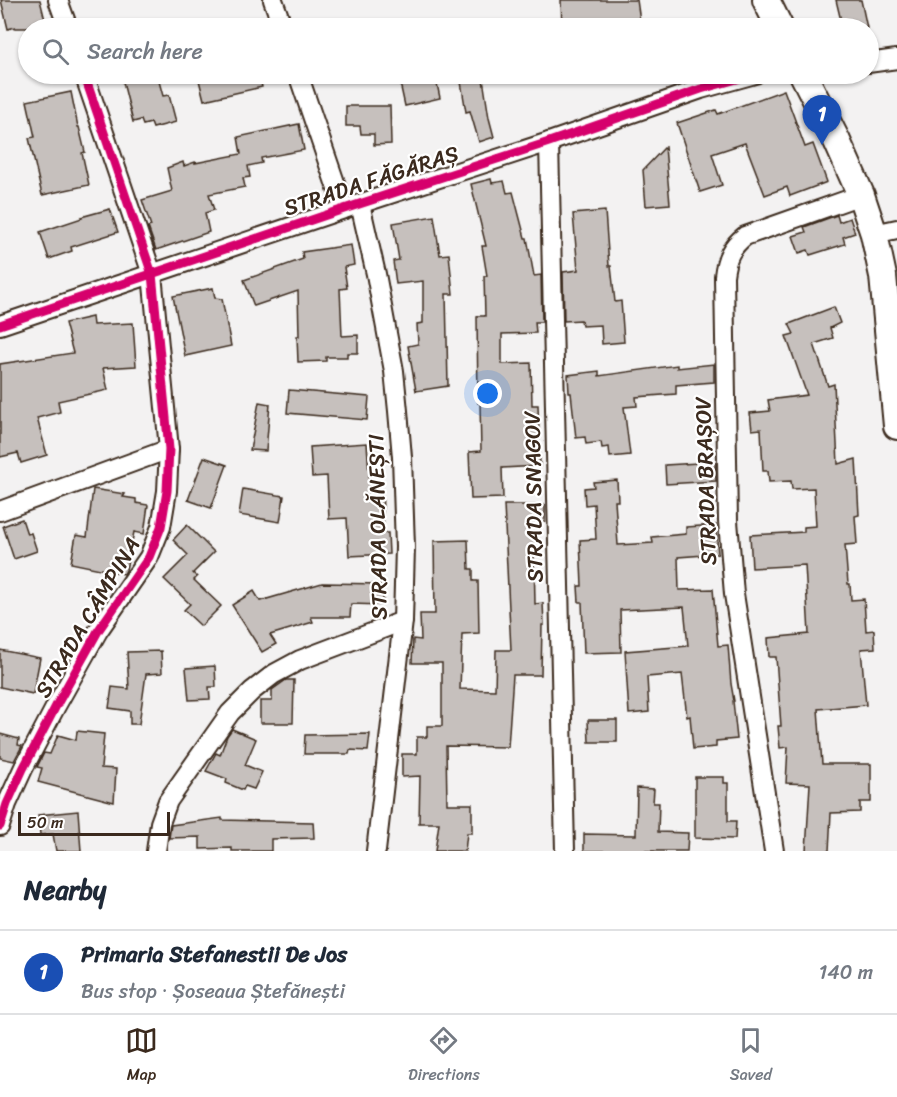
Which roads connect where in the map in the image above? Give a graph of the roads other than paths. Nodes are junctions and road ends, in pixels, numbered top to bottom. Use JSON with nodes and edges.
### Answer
{"nodes":[{"id":1,"x":58,"y":0,"type":"edge"},
{"id":2,"x":273,"y":0,"type":"edge"},
{"id":3,"x":766,"y":0,"type":"edge"},
{"id":4,"x":64,"y":18,"type":"edge"},
{"id":5,"x":279,"y":18,"type":"edge"},
{"id":6,"x":775,"y":18,"type":"edge"},
{"id":7,"x":897,"y":58,"type":"edge"},
{"id":8,"x":879,"y":61,"type":"edge"},
{"id":9,"x":87,"y":84,"type":"edge"},
{"id":10,"x":302,"y":84,"type":"edge"},
{"id":11,"x":717,"y":84,"type":"edge"},
{"id":12,"x":807,"y":84,"type":"edge"},
{"id":13,"x":549,"y":142,"type":"junction"},
{"id":14,"x":861,"y":195,"type":"junction"},
{"id":15,"x":352,"y":206,"type":"junction"},
{"id":16,"x":886,"y":232,"type":"edge"},
{"id":17,"x":152,"y":274,"type":"junction"},
{"id":18,"x":0,"y":325,"type":"edge"},
{"id":19,"x":897,"y":426,"type":"edge"},
{"id":20,"x":170,"y":450,"type":"junction"},
{"id":21,"x":0,"y":511,"type":"edge"},
{"id":22,"x":403,"y":621,"type":"junction"},
{"id":23,"x":0,"y":826,"type":"edge"},
{"id":24,"x":156,"y":851,"type":"edge"},
{"id":25,"x":376,"y":851,"type":"edge"},
{"id":26,"x":565,"y":851,"type":"edge"},
{"id":27,"x":774,"y":851,"type":"edge"}],
"edges":[{"from":1,"to":4,"type":"street"},
{"from":2,"to":5,"type":"street"},
{"from":3,"to":6,"type":"main road"},
{"from":7,"to":8,"type":"street"},
{"from":9,"to":17,"type":"street","name":"STRADA CÂMPINA"},
{"from":10,"to":15,"type":"street","name":"STRADA OLĂNEȘTI"},
{"from":11,"to":13,"type":"street","name":"STRADA FĂGĂRAȘ"},
{"from":12,"to":14,"type":"main road"},
{"from":13,"to":15,"type":"street","name":"STRADA FĂGĂRAȘ"},
{"from":13,"to":26,"type":"street","name":"STRADA SNAGOV"},
{"from":14,"to":16,"type":"main road"},
{"from":14,"to":27,"type":"street","name":"STRADA BRAȘOV"},
{"from":15,"to":17,"type":"street","name":"STRADA FĂGĂRAȘ"},
{"from":15,"to":22,"type":"street","name":"STRADA OLĂNEȘTI"},
{"from":16,"to":19,"type":"main road"},
{"from":17,"to":18,"type":"street","name":"STRADA FĂGĂRAȘ"},
{"from":17,"to":20,"type":"street","name":"STRADA CÂMPINA"},
{"from":20,"to":21,"type":"street"},
{"from":20,"to":23,"type":"street","name":"STRADA CÂMPINA"},
{"from":22,"to":24,"type":"street"},
{"from":22,"to":25,"type":"street","name":"STRADA OLĂNEȘTI"}]}
